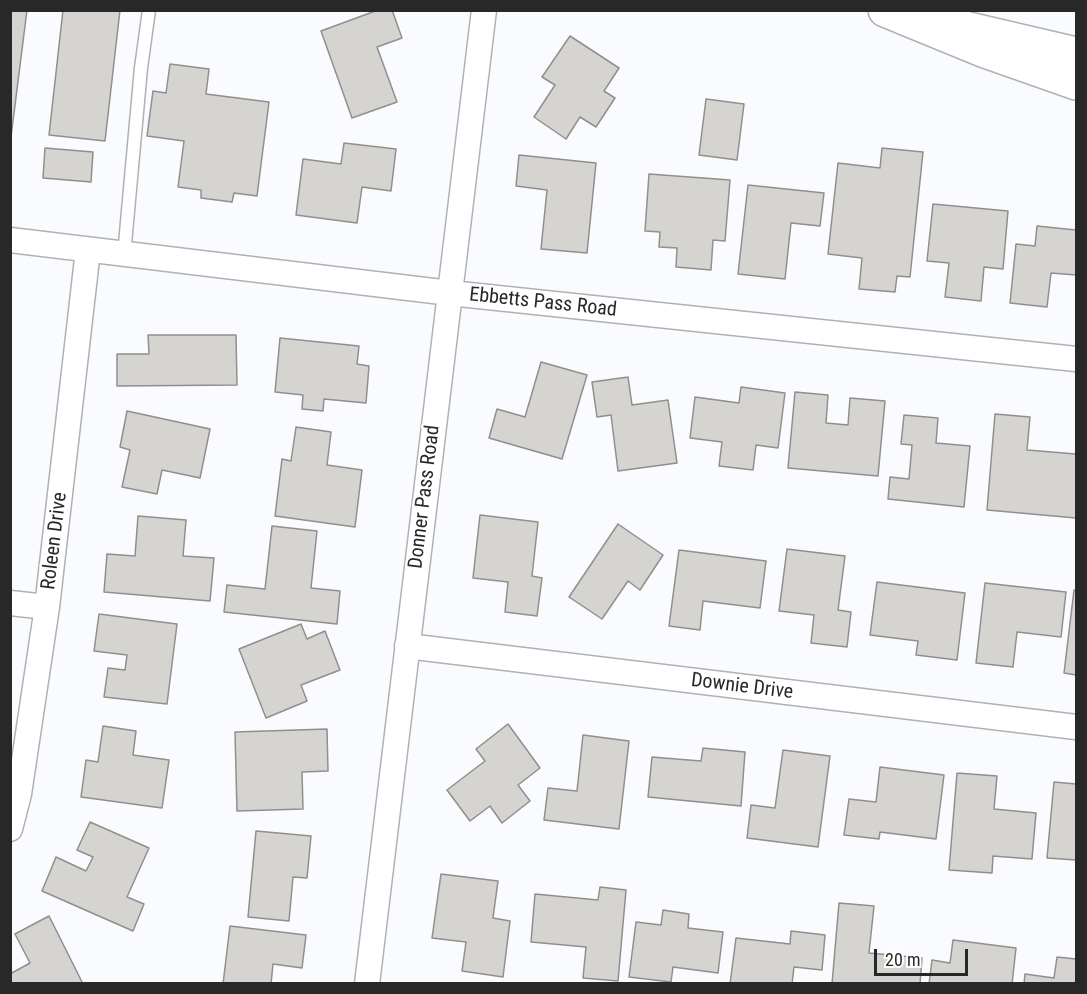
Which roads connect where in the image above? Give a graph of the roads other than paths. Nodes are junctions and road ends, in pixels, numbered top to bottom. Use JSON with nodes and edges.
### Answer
{"nodes":[{"id":1,"x":149,"y":10,"type":"edge"},
{"id":2,"x":484,"y":10,"type":"edge"},
{"id":3,"x":885,"y":10,"type":"edge"},
{"id":4,"x":890,"y":10,"type":"edge"},
{"id":5,"x":1077,"y":54,"type":"edge"},
{"id":6,"x":1077,"y":84,"type":"edge"},
{"id":7,"x":10,"y":240,"type":"edge"},
{"id":8,"x":88,"y":250,"type":"junction"},
{"id":9,"x":124,"y":255,"type":"junction"},
{"id":10,"x":450,"y":293,"type":"junction"},
{"id":11,"x":1077,"y":359,"type":"edge"},
{"id":12,"x":10,"y":603,"type":"edge"},
{"id":13,"x":47,"y":607,"type":"junction"},
{"id":14,"x":407,"y":646,"type":"junction"},
{"id":15,"x":1077,"y":727,"type":"edge"},
{"id":16,"x":10,"y":829,"type":"edge"},
{"id":17,"x":367,"y":984,"type":"edge"}],
"edges":[{"from":1,"to":9,"type":"lane"},
{"from":2,"to":10,"type":"street","name":"Donner Pass Road"},
{"from":3,"to":6,"type":"highway"},
{"from":4,"to":5,"type":"highway"},
{"from":7,"to":8,"type":"street","name":"Ebbetts Pass Road"},
{"from":8,"to":9,"type":"street","name":"Ebbetts Pass Road"},
{"from":8,"to":13,"type":"street","name":"Roleen Drive"},
{"from":9,"to":10,"type":"street","name":"Ebbetts Pass Road"},
{"from":10,"to":11,"type":"street","name":"Ebbetts Pass Road"},
{"from":10,"to":14,"type":"street","name":"Donner Pass Road"},
{"from":12,"to":13,"type":"street"},
{"from":13,"to":16,"type":"street","name":"Roleen Drive"},
{"from":14,"to":15,"type":"street","name":"Downie Drive"},
{"from":14,"to":17,"type":"street","name":"Donner Pass Road"}]}
